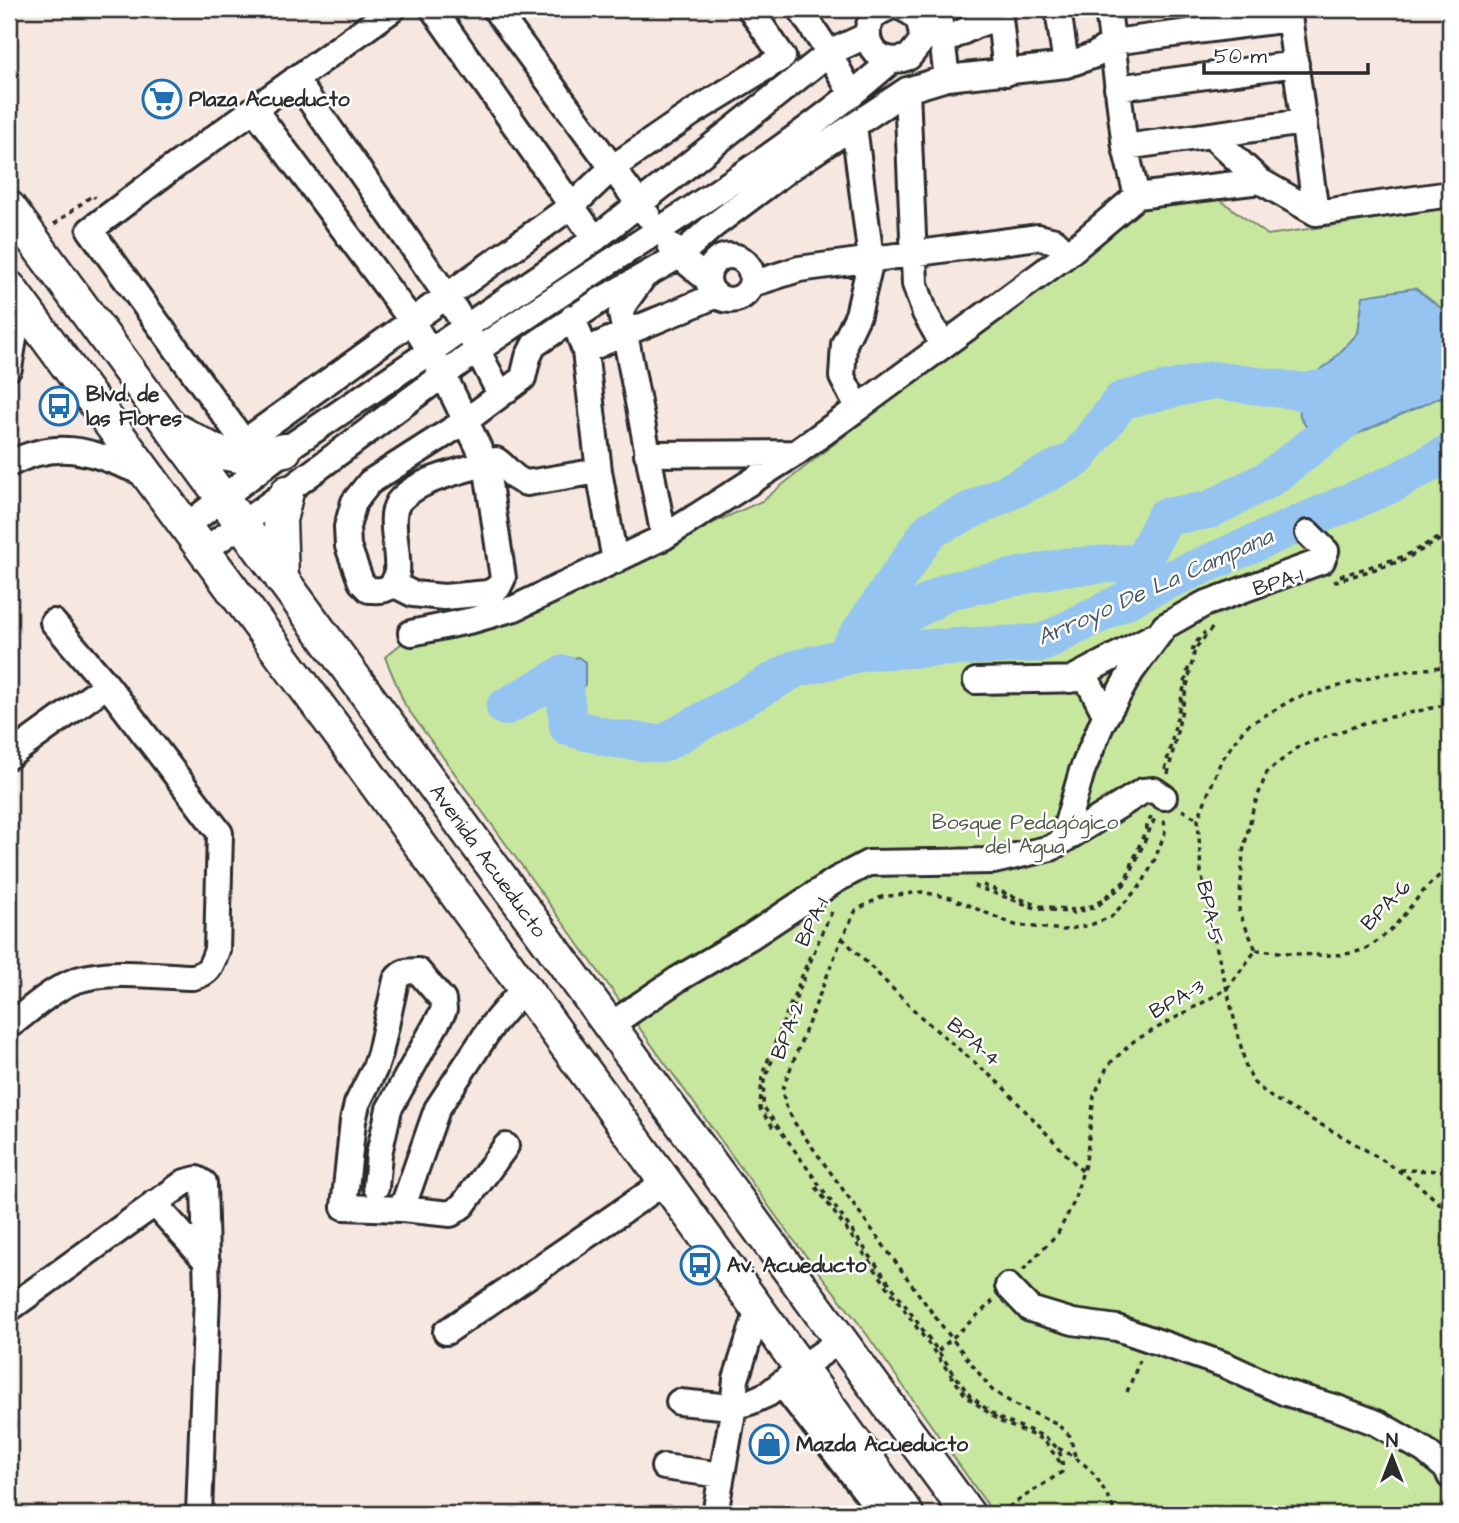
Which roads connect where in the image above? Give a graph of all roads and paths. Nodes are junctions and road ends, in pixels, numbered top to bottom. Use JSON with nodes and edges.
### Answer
{"nodes":[{"id":1,"x":393,"y":9,"type":"edge"},
{"id":2,"x":433,"y":9,"type":"edge"},
{"id":3,"x":495,"y":9,"type":"edge"},
{"id":4,"x":750,"y":9,"type":"edge"},
{"id":5,"x":800,"y":9,"type":"edge"},
{"id":6,"x":904,"y":9,"type":"edge"},
{"id":7,"x":1058,"y":9,"type":"edge"},
{"id":8,"x":1108,"y":9,"type":"edge"},
{"id":9,"x":999,"y":13,"type":"edge"},
{"id":10,"x":1288,"y":14,"type":"edge"},
{"id":11,"x":872,"y":19,"type":"edge"},
{"id":12,"x":938,"y":25,"type":"edge"},
{"id":13,"x":1114,"y":42,"type":"junction"},
{"id":14,"x":823,"y":43,"type":"junction"},
{"id":15,"x":783,"y":57,"type":"junction"},
{"id":16,"x":891,"y":61,"type":"junction"},
{"id":17,"x":1296,"y":64,"type":"junction"},
{"id":18,"x":1066,"y":65,"type":"junction"},
{"id":19,"x":1006,"y":73,"type":"junction"},
{"id":20,"x":947,"y":78,"type":"junction"},
{"id":21,"x":295,"y":79,"type":"junction"},
{"id":22,"x":1117,"y":88,"type":"junction"},
{"id":23,"x":907,"y":90,"type":"junction"},
{"id":24,"x":852,"y":95,"type":"junction"},
{"id":25,"x":254,"y":109,"type":"junction"},
{"id":26,"x":1304,"y":122,"type":"junction"},
{"id":27,"x":854,"y":126,"type":"junction"},
{"id":28,"x":1211,"y":135,"type":"junction"},
{"id":29,"x":1125,"y":147,"type":"junction"},
{"id":30,"x":612,"y":168,"type":"junction"},
{"id":31,"x":679,"y":173,"type":"junction"},
{"id":32,"x":1260,"y":181,"type":"junction"},
{"id":33,"x":1450,"y":194,"type":"edge"},
{"id":34,"x":1137,"y":196,"type":"junction"},
{"id":35,"x":639,"y":204,"type":"junction"},
{"id":36,"x":573,"y":205,"type":"junction"},
{"id":37,"x":698,"y":205,"type":"junction"},
{"id":38,"x":9,"y":207,"type":"edge"},
{"id":39,"x":1316,"y":213,"type":"junction"},
{"id":40,"x":713,"y":226,"type":"junction"},
{"id":41,"x":660,"y":231,"type":"junction"},
{"id":42,"x":595,"y":239,"type":"junction"},
{"id":43,"x":913,"y":253,"type":"junction"},
{"id":44,"x":1068,"y":254,"type":"junction"},
{"id":45,"x":728,"y":255,"type":"junction"},
{"id":46,"x":679,"y":256,"type":"junction"},
{"id":47,"x":871,"y":259,"type":"junction"},
{"id":48,"x":647,"y":273,"type":"junction"},
{"id":49,"x":752,"y":284,"type":"junction"},
{"id":50,"x":712,"y":287,"type":"junction"},
{"id":51,"x":9,"y":288,"type":"edge"},
{"id":52,"x":447,"y":296,"type":"junction"},
{"id":53,"x":573,"y":317,"type":"junction"},
{"id":54,"x":412,"y":321,"type":"junction"},
{"id":55,"x":466,"y":326,"type":"junction"},
{"id":56,"x":625,"y":331,"type":"junction"},
{"id":57,"x":943,"y":345,"type":"junction"},
{"id":58,"x":430,"y":350,"type":"junction"},
{"id":59,"x":478,"y":350,"type":"junction"},
{"id":60,"x":585,"y":351,"type":"junction"},
{"id":61,"x":9,"y":368,"type":"edge"},
{"id":62,"x":444,"y":376,"type":"junction"},
{"id":63,"x":500,"y":394,"type":"junction"},
{"id":64,"x":858,"y":408,"type":"junction"},
{"id":65,"x":467,"y":420,"type":"junction"},
{"id":66,"x":169,"y":426,"type":"junction"},
{"id":67,"x":285,"y":450,"type":"junction"},
{"id":68,"x":796,"y":453,"type":"junction"},
{"id":69,"x":647,"y":454,"type":"junction"},
{"id":70,"x":486,"y":463,"type":"junction"},
{"id":71,"x":9,"y":464,"type":"edge"},
{"id":72,"x":599,"y":471,"type":"junction"},
{"id":73,"x":148,"y":475,"type":"junction"},
{"id":74,"x":370,"y":482,"type":"junction"},
{"id":75,"x":287,"y":492,"type":"junction"},
{"id":76,"x":222,"y":500,"type":"junction"},
{"id":77,"x":400,"y":500,"type":"junction"},
{"id":78,"x":241,"y":526,"type":"junction"},
{"id":79,"x":1450,"y":532,"type":"edge"},
{"id":80,"x":1308,"y":533,"type":"dead end"},
{"id":81,"x":664,"y":537,"type":"junction"},
{"id":82,"x":194,"y":539,"type":"junction"},
{"id":83,"x":615,"y":561,"type":"junction"},
{"id":84,"x":282,"y":580,"type":"junction"},
{"id":85,"x":1324,"y":583,"type":"dead end"},
{"id":86,"x":393,"y":584,"type":"junction"},
{"id":87,"x":1219,"y":620,"type":"dead end"},
{"id":88,"x":53,"y":622,"type":"dead end"},
{"id":89,"x":1211,"y":625,"type":"dead end"},
{"id":90,"x":411,"y":634,"type":"dead end"},
{"id":91,"x":1159,"y":634,"type":"junction"},
{"id":92,"x":1450,"y":666,"type":"edge"},
{"id":93,"x":1070,"y":680,"type":"junction"},
{"id":94,"x":976,"y":681,"type":"dead end"},
{"id":95,"x":107,"y":685,"type":"junction"},
{"id":96,"x":1450,"y":704,"type":"edge"},
{"id":97,"x":1106,"y":716,"type":"junction"},
{"id":98,"x":9,"y":756,"type":"edge"},
{"id":99,"x":1162,"y":797,"type":"junction"},
{"id":100,"x":1062,"y":841,"type":"junction"},
{"id":101,"x":1450,"y":868,"type":"edge"},
{"id":102,"x":972,"y":884,"type":"dead end"},
{"id":103,"x":837,"y":902,"type":"dead end"},
{"id":104,"x":829,"y":910,"type":"dead end"},
{"id":105,"x":842,"y":938,"type":"junction"},
{"id":106,"x":1256,"y":950,"type":"junction"},
{"id":107,"x":524,"y":988,"type":"junction"},
{"id":108,"x":1227,"y":989,"type":"junction"},
{"id":109,"x":9,"y":1026,"type":"edge"},
{"id":110,"x":609,"y":1026,"type":"junction"},
{"id":111,"x":375,"y":1068,"type":"junction"},
{"id":112,"x":399,"y":1090,"type":"junction"},
{"id":113,"x":506,"y":1146,"type":"dead end"},
{"id":114,"x":1398,"y":1170,"type":"junction"},
{"id":115,"x":1450,"y":1171,"type":"edge"},
{"id":116,"x":1083,"y":1172,"type":"junction"},
{"id":117,"x":665,"y":1182,"type":"junction"},
{"id":118,"x":376,"y":1187,"type":"dead end"},
{"id":119,"x":154,"y":1203,"type":"junction"},
{"id":120,"x":402,"y":1209,"type":"junction"},
{"id":121,"x":1450,"y":1215,"type":"edge"},
{"id":122,"x":207,"y":1262,"type":"junction"},
{"id":123,"x":1008,"y":1286,"type":"junction"},
{"id":124,"x":9,"y":1309,"type":"edge"},
{"id":125,"x":758,"y":1310,"type":"junction"},
{"id":126,"x":446,"y":1332,"type":"dead end"},
{"id":127,"x":952,"y":1338,"type":"junction"},
{"id":128,"x":1148,"y":1338,"type":"junction"},
{"id":129,"x":841,"y":1340,"type":"junction"},
{"id":130,"x":938,"y":1351,"type":"junction"},
{"id":131,"x":792,"y":1375,"type":"junction"},
{"id":132,"x":874,"y":1384,"type":"junction"},
{"id":133,"x":1127,"y":1392,"type":"dead end"},
{"id":134,"x":679,"y":1402,"type":"dead end"},
{"id":135,"x":732,"y":1407,"type":"junction"},
{"id":136,"x":833,"y":1412,"type":"junction"},
{"id":137,"x":1056,"y":1447,"type":"junction"},
{"id":138,"x":1075,"y":1456,"type":"junction"},
{"id":139,"x":664,"y":1466,"type":"dead end"},
{"id":140,"x":1063,"y":1466,"type":"junction"},
{"id":141,"x":722,"y":1475,"type":"junction"},
{"id":142,"x":1450,"y":1476,"type":"edge"},
{"id":143,"x":199,"y":1514,"type":"edge"},
{"id":144,"x":715,"y":1514,"type":"edge"},
{"id":145,"x":883,"y":1514,"type":"edge"},
{"id":146,"x":907,"y":1514,"type":"edge"},
{"id":147,"x":968,"y":1514,"type":"edge"},
{"id":148,"x":1011,"y":1514,"type":"edge"},
{"id":149,"x":1116,"y":1514,"type":"edge"}],
"edges":[{"from":1,"to":21,"type":"street"},
{"from":2,"to":36,"type":"street"},
{"from":3,"to":30,"type":"street"},
{"from":4,"to":15,"type":"street"},
{"from":5,"to":14,"type":"street"},
{"from":6,"to":12,"type":"street"},
{"from":7,"to":18,"type":"street"},
{"from":8,"to":13,"type":"street"},
{"from":9,"to":12,"type":"street"},
{"from":9,"to":19,"type":"street"},
{"from":10,"to":13,"type":"street"},
{"from":10,"to":17,"type":"street"},
{"from":11,"to":14,"type":"street"},
{"from":11,"to":16,"type":"street"},
{"from":12,"to":16,"type":"street"},
{"from":12,"to":20,"type":"street"},
{"from":13,"to":18,"type":"street"},
{"from":13,"to":22,"type":"street"},
{"from":14,"to":15,"type":"street"},
{"from":14,"to":24,"type":"street"},
{"from":14,"to":31,"type":"street"},
{"from":15,"to":30,"type":"street"},
{"from":16,"to":24,"type":"street"},
{"from":17,"to":22,"type":"street"},
{"from":17,"to":26,"type":"street"},
{"from":18,"to":19,"type":"street"},
{"from":19,"to":20,"type":"street"},
{"from":20,"to":23,"type":"street"},
{"from":21,"to":25,"type":"street"},
{"from":21,"to":52,"type":"street"},
{"from":22,"to":29,"type":"street"},
{"from":23,"to":27,"type":"street"},
{"from":23,"to":43,"type":"street"},
{"from":24,"to":37,"type":"street"},
{"from":25,"to":54,"type":"street"},
{"from":25,"to":54,"type":"street"},
{"from":26,"to":28,"type":"street"},
{"from":26,"to":39,"type":"street"},
{"from":27,"to":40,"type":"street"},
{"from":27,"to":47,"type":"street"},
{"from":28,"to":29,"type":"street"},
{"from":28,"to":32,"type":"street"},
{"from":29,"to":34,"type":"street"},
{"from":30,"to":35,"type":"street"},
{"from":30,"to":36,"type":"street"},
{"from":31,"to":35,"type":"street"},
{"from":31,"to":37,"type":"street"},
{"from":32,"to":34,"type":"street"},
{"from":32,"to":39,"type":"street"},
{"from":33,"to":39,"type":"street"},
{"from":34,"to":44,"type":"street"},
{"from":35,"to":41,"type":"street"},
{"from":35,"to":42,"type":"street"},
{"from":36,"to":42,"type":"street"},
{"from":36,"to":52,"type":"street"},
{"from":37,"to":40,"type":"street"},
{"from":37,"to":41,"type":"street"},
{"from":38,"to":66,"type":"main road","name":"Avenida Acueducto"},
{"from":40,"to":45,"type":"street"},
{"from":40,"to":46,"type":"street"},
{"from":41,"to":46,"type":"street"},
{"from":41,"to":59,"type":"street"},
{"from":42,"to":55,"type":"street"},
{"from":43,"to":44,"type":"street"},
{"from":43,"to":47,"type":"street"},
{"from":43,"to":57,"type":"street"},
{"from":44,"to":57,"type":"street"},
{"from":45,"to":49,"type":"street"},
{"from":45,"to":50,"type":"street"},
{"from":46,"to":48,"type":"street"},
{"from":46,"to":50,"type":"street"},
{"from":47,"to":49,"type":"street"},
{"from":47,"to":64,"type":"street"},
{"from":48,"to":53,"type":"street"},
{"from":48,"to":56,"type":"street"},
{"from":49,"to":50,"type":"street"},
{"from":50,"to":56,"type":"street"},
{"from":51,"to":61,"type":"street"},
{"from":51,"to":73,"type":"main road"},
{"from":52,"to":54,"type":"street"},
{"from":52,"to":55,"type":"street"},
{"from":53,"to":60,"type":"street"},
{"from":53,"to":63,"type":"street"},
{"from":54,"to":58,"type":"street"},
{"from":55,"to":58,"type":"street"},
{"from":55,"to":59,"type":"street"},
{"from":56,"to":60,"type":"street"},
{"from":56,"to":69,"type":"street"},
{"from":57,"to":64,"type":"street"},
{"from":58,"to":62,"type":"street"},
{"from":58,"to":67,"type":"street"},
{"from":59,"to":62,"type":"street"},
{"from":59,"to":63,"type":"street"},
{"from":60,"to":72,"type":"street"},
{"from":62,"to":65,"type":"street"},
{"from":62,"to":75,"type":"street"},
{"from":63,"to":65,"type":"street"},
{"from":64,"to":68,"type":"street"},
{"from":65,"to":70,"type":"street"},
{"from":65,"to":74,"type":"street"},
{"from":66,"to":67,"type":"main road"},
{"from":66,"to":76,"type":"main road","name":"Avenida Acueducto"},
{"from":67,"to":76,"type":"street"},
{"from":68,"to":69,"type":"street"},
{"from":68,"to":81,"type":"street"},
{"from":69,"to":81,"type":"street"},
{"from":70,"to":72,"type":"street"},
{"from":70,"to":77,"type":"street"},
{"from":70,"to":86,"type":"street"},
{"from":71,"to":73,"type":"street"},
{"from":72,"to":83,"type":"street"},
{"from":73,"to":82,"type":"main road"},
{"from":74,"to":77,"type":"street"},
{"from":74,"to":86,"type":"street"},
{"from":75,"to":78,"type":"street"},
{"from":75,"to":84,"type":"main road"},
{"from":76,"to":78,"type":"main road","name":"Avenida Acueducto"},
{"from":76,"to":82,"type":"street"},
{"from":77,"to":86,"type":"street"},
{"from":78,"to":82,"type":"street"},
{"from":78,"to":84,"type":"main road","name":"Avenida Acueducto"},
{"from":79,"to":85,"type":"path","name":"BPA-1"},
{"from":80,"to":91,"type":"street"},
{"from":81,"to":83,"type":"street"},
{"from":82,"to":107,"type":"main road"},
{"from":83,"to":90,"type":"street"},
{"from":84,"to":110,"type":"main road","name":"Avenida Acueducto"},
{"from":87,"to":99,"type":"path"},
{"from":88,"to":95,"type":"street"},
{"from":89,"to":99,"type":"path"},
{"from":91,"to":93,"type":"street"},
{"from":91,"to":97,"type":"street"},
{"from":92,"to":108,"type":"path","name":"BPA-5"},
{"from":93,"to":94,"type":"street"},
{"from":93,"to":97,"type":"street"},
{"from":95,"to":98,"type":"street"},
{"from":95,"to":109,"type":"street"},
{"from":96,"to":106,"type":"path"},
{"from":97,"to":100,"type":"street"},
{"from":99,"to":100,"type":"street"},
{"from":99,"to":102,"type":"path"},
{"from":99,"to":105,"type":"path","name":"BPA-2"},
{"from":100,"to":110,"type":"street"},
{"from":101,"to":106,"type":"path","name":"BPA-6"},
{"from":103,"to":130,"type":"path","name":"BPA-1"},
{"from":104,"to":140,"type":"path"},
{"from":105,"to":116,"type":"path","name":"BPA-4"},
{"from":105,"to":127,"type":"path","name":"BPA-2"},
{"from":106,"to":108,"type":"path","name":"BPA-3"},
{"from":107,"to":117,"type":"main road"},
{"from":107,"to":120,"type":"street"},
{"from":108,"to":114,"type":"path","name":"BPA-5"},
{"from":108,"to":116,"type":"path","name":"BPA-3"},
{"from":110,"to":129,"type":"main road","name":"Avenida Acueducto"},
{"from":111,"to":112,"type":"street"},
{"from":111,"to":112,"type":"street"},
{"from":111,"to":120,"type":"street"},
{"from":112,"to":118,"type":"street"},
{"from":113,"to":120,"type":"street"},
{"from":114,"to":115,"type":"path"},
{"from":114,"to":121,"type":"path","name":"BPA-5"},
{"from":116,"to":123,"type":"path","name":"BPA-3"},
{"from":117,"to":125,"type":"main road"},
{"from":117,"to":126,"type":"street"},
{"from":119,"to":122,"type":"street"},
{"from":119,"to":122,"type":"street"},
{"from":119,"to":124,"type":"street"},
{"from":122,"to":143,"type":"street"},
{"from":123,"to":127,"type":"path","name":"BPA-3"},
{"from":123,"to":128,"type":"street"},
{"from":125,"to":131,"type":"main road"},
{"from":125,"to":135,"type":"street"},
{"from":127,"to":130,"type":"path","name":"BPA-3"},
{"from":127,"to":138,"type":"path","name":"BPA-2"},
{"from":128,"to":133,"type":"path"},
{"from":128,"to":142,"type":"street"},
{"from":129,"to":131,"type":"street"},
{"from":129,"to":132,"type":"main road","name":"Avenida Acueducto"},
{"from":130,"to":137,"type":"path","name":"BPA-1"},
{"from":131,"to":135,"type":"street"},
{"from":131,"to":136,"type":"main road"},
{"from":131,"to":145,"type":"street"},
{"from":132,"to":136,"type":"main road"},
{"from":132,"to":147,"type":"main road","name":"Avenida Acueducto"},
{"from":134,"to":135,"type":"street"},
{"from":135,"to":141,"type":"street"},
{"from":136,"to":146,"type":"main road"},
{"from":137,"to":138,"type":"path","name":"BPA-1"},
{"from":137,"to":140,"type":"path"},
{"from":138,"to":149,"type":"path"},
{"from":139,"to":141,"type":"street"},
{"from":140,"to":148,"type":"path"},
{"from":141,"to":144,"type":"street"}]}
